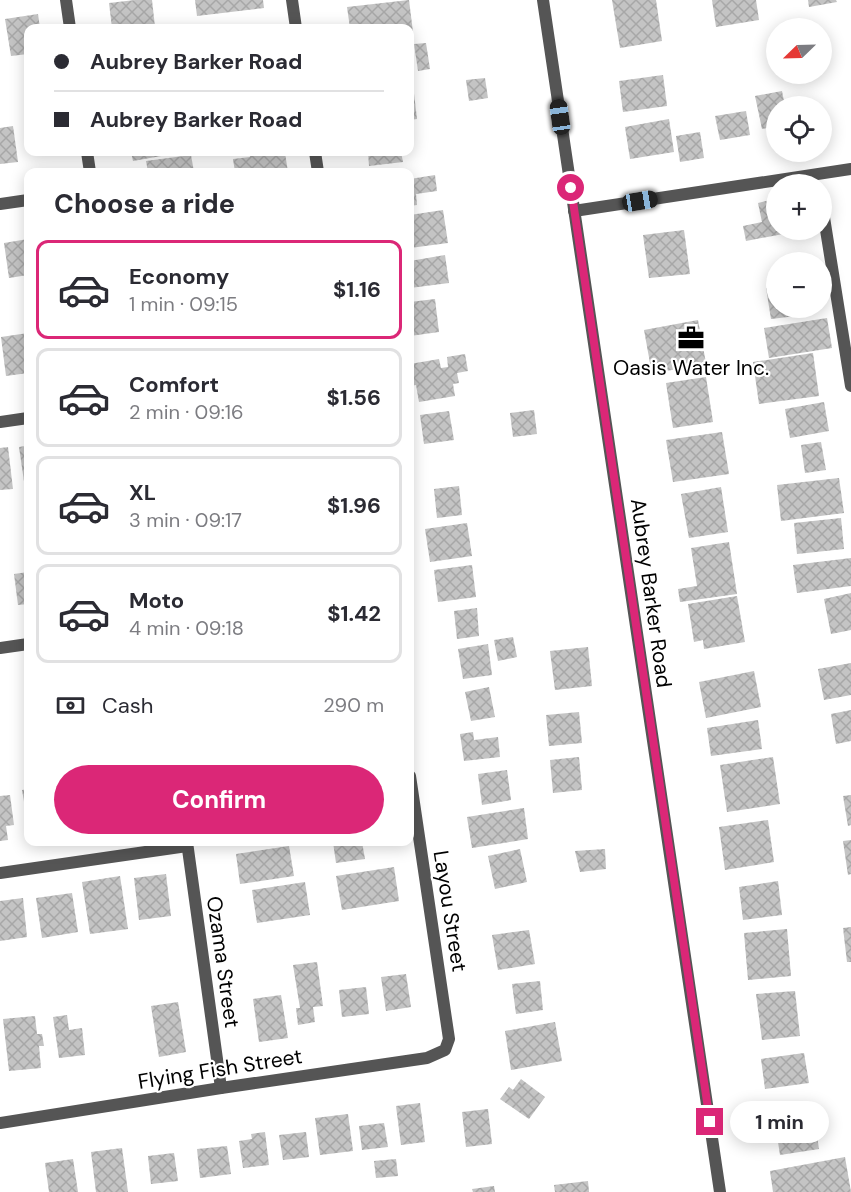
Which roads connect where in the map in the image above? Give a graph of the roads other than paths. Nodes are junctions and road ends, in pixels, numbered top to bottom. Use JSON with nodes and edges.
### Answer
{"nodes":[{"id":1,"x":66,"y":0,"type":"edge"},
{"id":2,"x":292,"y":0,"type":"edge"},
{"id":3,"x":543,"y":0,"type":"edge"},
{"id":4,"x":69,"y":24,"type":"edge"},
{"id":5,"x":295,"y":24,"type":"edge"},
{"id":6,"x":851,"y":169,"type":"edge"},
{"id":7,"x":832,"y":175,"type":"edge"},
{"id":8,"x":766,"y":186,"type":"edge"},
{"id":9,"x":24,"y":201,"type":"edge"},
{"id":10,"x":0,"y":204,"type":"edge"},
{"id":11,"x":574,"y":211,"type":"junction"},
{"id":12,"x":828,"y":240,"type":"edge"},
{"id":13,"x":851,"y":386,"type":"edge"},
{"id":14,"x":24,"y":419,"type":"edge"},
{"id":15,"x":0,"y":422,"type":"edge"},
{"id":16,"x":24,"y":645,"type":"edge"},
{"id":17,"x":0,"y":648,"type":"edge"},
{"id":18,"x":414,"y":803,"type":"edge"},
{"id":19,"x":174,"y":846,"type":"edge"},
{"id":20,"x":187,"y":846,"type":"edge"},
{"id":21,"x":0,"y":873,"type":"edge"},
{"id":22,"x":445,"y":1050,"type":"joint"},
{"id":23,"x":221,"y":1088,"type":"junction"},
{"id":24,"x":0,"y":1123,"type":"edge"},
{"id":25,"x":720,"y":1192,"type":"edge"}],
"edges":[{"from":1,"to":4,"type":"street"},
{"from":2,"to":5,"type":"street"},
{"from":3,"to":11,"type":"street","name":"Aubrey Barker Road"},
{"from":6,"to":7,"type":"street"},
{"from":8,"to":11,"type":"street"},
{"from":9,"to":10,"type":"street"},
{"from":11,"to":25,"type":"street","name":"Aubrey Barker Road"},
{"from":12,"to":13,"type":"street"},
{"from":14,"to":15,"type":"street"},
{"from":16,"to":17,"type":"street"},
{"from":18,"to":22,"type":"street","name":"Layou Street"},
{"from":19,"to":21,"type":"street"},
{"from":20,"to":23,"type":"street","name":"Ozama Street"},
{"from":22,"to":23,"type":"street","name":"Flying Fish Street"},
{"from":23,"to":24,"type":"street","name":"Flying Fish Street"}]}
